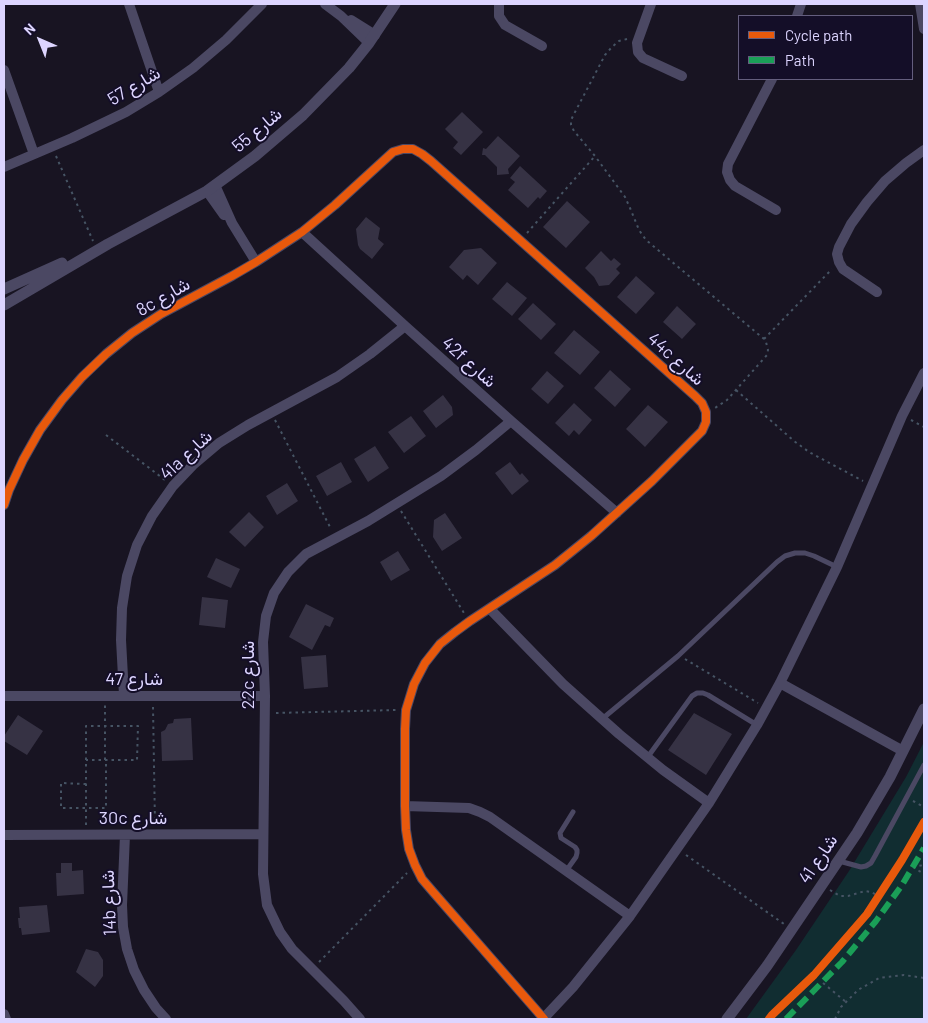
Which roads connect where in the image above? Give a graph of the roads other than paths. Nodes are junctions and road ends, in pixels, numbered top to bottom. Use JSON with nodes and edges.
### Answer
{"nodes":[{"id":1,"x":128,"y":4,"type":"edge"},
{"id":2,"x":262,"y":4,"type":"edge"},
{"id":3,"x":325,"y":4,"type":"edge"},
{"id":4,"x":395,"y":4,"type":"edge"},
{"id":5,"x":499,"y":4,"type":"edge"},
{"id":6,"x":651,"y":4,"type":"edge"},
{"id":7,"x":920,"y":4,"type":"edge"},
{"id":8,"x":924,"y":29,"type":"edge"},
{"id":9,"x":372,"y":39,"type":"junction"},
{"id":10,"x":542,"y":46,"type":"dead end"},
{"id":11,"x":4,"y":70,"type":"edge"},
{"id":12,"x":682,"y":76,"type":"dead end"},
{"id":13,"x":771,"y":80,"type":"edge"},
{"id":14,"x":159,"y":92,"type":"junction"},
{"id":15,"x":924,"y":150,"type":"edge"},
{"id":16,"x":34,"y":154,"type":"junction"},
{"id":17,"x":384,"y":160,"type":"joint"},
{"id":18,"x":4,"y":166,"type":"edge"},
{"id":19,"x":211,"y":188,"type":"junction"},
{"id":20,"x":776,"y":210,"type":"dead end"},
{"id":21,"x":302,"y":232,"type":"junction"},
{"id":22,"x":102,"y":246,"type":"junction"},
{"id":23,"x":256,"y":262,"type":"junction"},
{"id":24,"x":4,"y":289,"type":"edge"},
{"id":25,"x":877,"y":292,"type":"dead end"},
{"id":26,"x":4,"y":305,"type":"edge"},
{"id":27,"x":405,"y":326,"type":"junction"},
{"id":28,"x":924,"y":373,"type":"edge"},
{"id":29,"x":511,"y":421,"type":"junction"},
{"id":30,"x":4,"y":505,"type":"edge"},
{"id":31,"x":618,"y":513,"type":"junction"},
{"id":32,"x":837,"y":567,"type":"junction"},
{"id":33,"x":490,"y":608,"type":"junction"},
{"id":34,"x":780,"y":683,"type":"junction"},
{"id":35,"x":4,"y":696,"type":"edge"},
{"id":36,"x":124,"y":696,"type":"junction"},
{"id":37,"x":265,"y":696,"type":"junction"},
{"id":38,"x":924,"y":709,"type":"edge"},
{"id":39,"x":602,"y":719,"type":"junction"},
{"id":40,"x":757,"y":725,"type":"junction"},
{"id":41,"x":903,"y":751,"type":"junction"},
{"id":42,"x":647,"y":758,"type":"junction"},
{"id":43,"x":924,"y":765,"type":"edge"},
{"id":44,"x":709,"y":803,"type":"junction"},
{"id":45,"x":405,"y":806,"type":"junction"},
{"id":46,"x":573,"y":812,"type":"dead end"},
{"id":47,"x":4,"y":834,"type":"edge"},
{"id":48,"x":263,"y":834,"type":"junction"},
{"id":49,"x":125,"y":835,"type":"junction"},
{"id":50,"x":839,"y":861,"type":"junction"},
{"id":51,"x":566,"y":871,"type":"junction"},
{"id":52,"x":630,"y":916,"type":"junction"},
{"id":53,"x":4,"y":1014,"type":"edge"},
{"id":54,"x":6,"y":1019,"type":"edge"},
{"id":55,"x":166,"y":1019,"type":"edge"},
{"id":56,"x":360,"y":1019,"type":"edge"},
{"id":57,"x":544,"y":1019,"type":"edge"},
{"id":58,"x":728,"y":1019,"type":"edge"}],
"edges":[{"from":1,"to":14,"type":"street"},
{"from":2,"to":14,"type":"street","name":"شارع 57"},
{"from":3,"to":9,"type":"street"},
{"from":4,"to":9,"type":"street","name":"شارع 55"},
{"from":5,"to":10,"type":"street"},
{"from":6,"to":12,"type":"street"},
{"from":7,"to":8,"type":"street"},
{"from":9,"to":19,"type":"street","name":"شارع 55"},
{"from":11,"to":16,"type":"street"},
{"from":13,"to":20,"type":"street"},
{"from":14,"to":16,"type":"street","name":"شارع 57"},
{"from":15,"to":25,"type":"street"},
{"from":16,"to":18,"type":"street","name":"شارع 57"},
{"from":17,"to":21,"type":"street","name":"8c شارع"},
{"from":17,"to":31,"type":"street","name":"44c شارع"},
{"from":19,"to":22,"type":"street","name":"شارع 55"},
{"from":19,"to":23,"type":"street"},
{"from":21,"to":23,"type":"street","name":"8c شارع"},
{"from":21,"to":27,"type":"street","name":"42f شارع"},
{"from":22,"to":24,"type":"street","name":"شارع 55"},
{"from":22,"to":26,"type":"street","name":"شارع 55"},
{"from":23,"to":30,"type":"street","name":"8c شارع"},
{"from":27,"to":29,"type":"street","name":"42f شارع"},
{"from":27,"to":36,"type":"street","name":"41a شارع"},
{"from":28,"to":32,"type":"street"},
{"from":29,"to":31,"type":"street","name":"42f شارع"},
{"from":29,"to":37,"type":"street","name":"22c شارع"},
{"from":31,"to":33,"type":"street","name":"44c شارع"},
{"from":32,"to":34,"type":"street"},
{"from":32,"to":39,"type":"lane"},
{"from":33,"to":39,"type":"street"},
{"from":33,"to":45,"type":"street","name":"44c شارع"},
{"from":34,"to":40,"type":"street"},
{"from":34,"to":41,"type":"street"},
{"from":35,"to":36,"type":"street","name":"شارع 47"},
{"from":36,"to":37,"type":"street","name":"شارع 47"},
{"from":37,"to":48,"type":"street","name":"22c شارع"},
{"from":38,"to":41,"type":"street","name":"شارع 41"},
{"from":39,"to":42,"type":"street"},
{"from":40,"to":42,"type":"lane"},
{"from":40,"to":44,"type":"street"},
{"from":41,"to":50,"type":"street","name":"شارع 41"},
{"from":42,"to":44,"type":"street"},
{"from":43,"to":50,"type":"lane"},
{"from":44,"to":52,"type":"street"},
{"from":45,"to":51,"type":"street"},
{"from":45,"to":57,"type":"street","name":"44c شارع"},
{"from":46,"to":51,"type":"lane"},
{"from":47,"to":49,"type":"street","name":"30c شارع"},
{"from":48,"to":49,"type":"street","name":"30c شارع"},
{"from":48,"to":56,"type":"street","name":"22c شارع"},
{"from":49,"to":55,"type":"street","name":"14b شارع"},
{"from":50,"to":58,"type":"street","name":"شارع 41"},
{"from":51,"to":52,"type":"street"},
{"from":52,"to":57,"type":"street"},
{"from":53,"to":54,"type":"street"}]}
